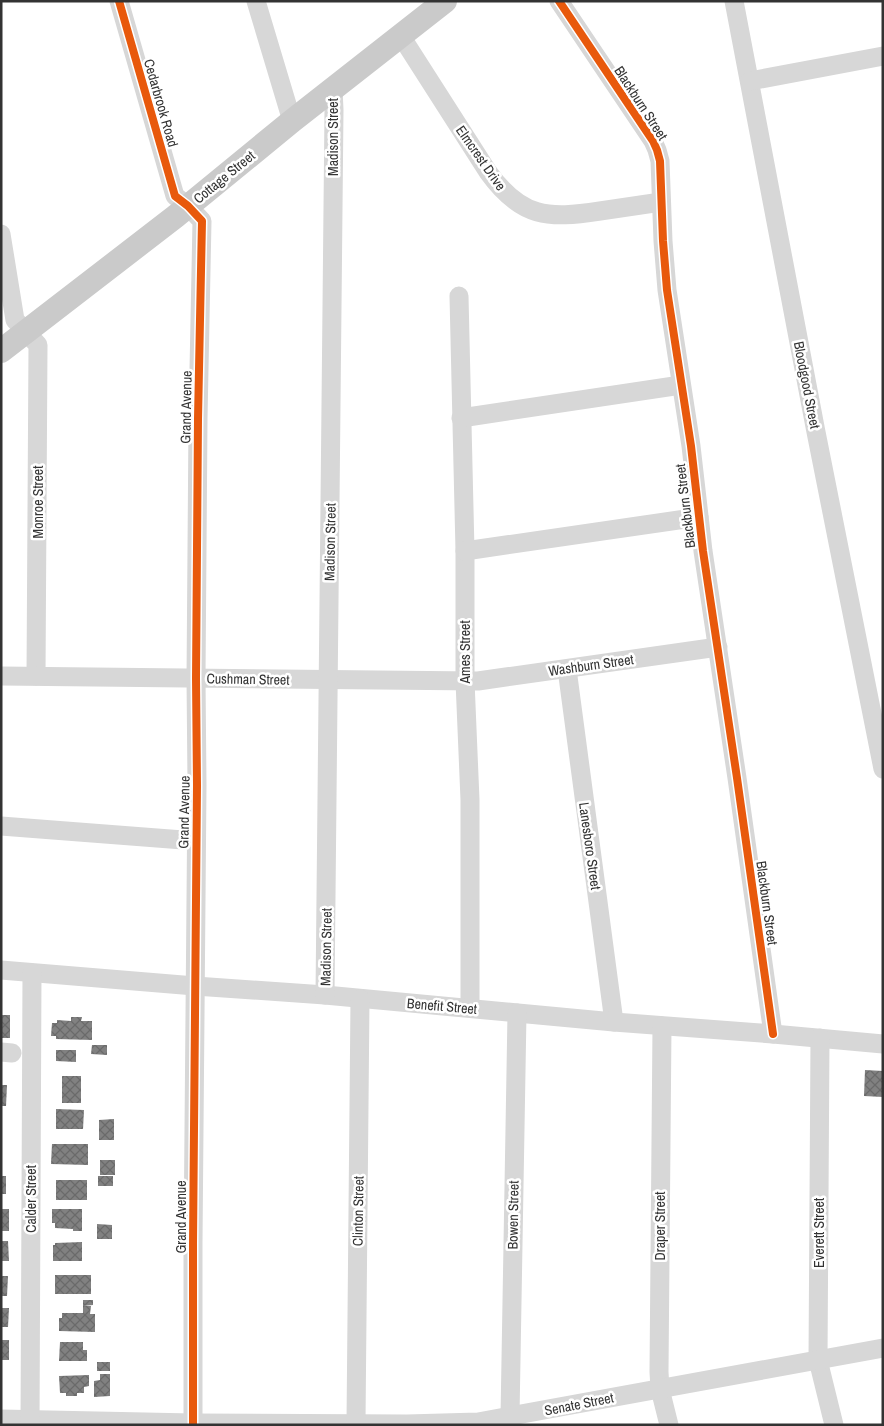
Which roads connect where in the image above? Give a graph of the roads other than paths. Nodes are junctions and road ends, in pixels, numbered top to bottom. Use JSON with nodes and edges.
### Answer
{"nodes":[{"id":1,"x":119,"y":1,"type":"edge"},
{"id":2,"x":256,"y":1,"type":"edge"},
{"id":3,"x":559,"y":1,"type":"edge"},
{"id":4,"x":734,"y":1,"type":"edge"},
{"id":5,"x":432,"y":6,"type":"edge"},
{"id":6,"x":401,"y":36,"type":"junction"},
{"id":7,"x":883,"y":56,"type":"edge"},
{"id":8,"x":750,"y":81,"type":"junction"},
{"id":9,"x":333,"y":90,"type":"junction"},
{"id":10,"x":292,"y":121,"type":"junction"},
{"id":11,"x":661,"y":202,"type":"junction"},
{"id":12,"x":188,"y":206,"type":"junction"},
{"id":13,"x":1,"y":234,"type":"edge"},
{"id":14,"x":459,"y":296,"type":"dead end"},
{"id":15,"x":26,"y":331,"type":"junction"},
{"id":16,"x":1,"y":351,"type":"edge"},
{"id":17,"x":681,"y":385,"type":"junction"},
{"id":18,"x":461,"y":418,"type":"junction"},
{"id":19,"x":699,"y":517,"type":"junction"},
{"id":20,"x":465,"y":551,"type":"junction"},
{"id":21,"x":718,"y":648,"type":"junction"},
{"id":22,"x":566,"y":669,"type":"junction"},
{"id":23,"x":1,"y":676,"type":"edge"},
{"id":24,"x":36,"y":676,"type":"junction"},
{"id":25,"x":196,"y":678,"type":"junction"},
{"id":26,"x":328,"y":679,"type":"junction"},
{"id":27,"x":465,"y":681,"type":"junction"},
{"id":28,"x":882,"y":759,"type":"edge"},
{"id":29,"x":1,"y":826,"type":"edge"},
{"id":30,"x":196,"y":841,"type":"junction"},
{"id":31,"x":1,"y":970,"type":"edge"},
{"id":32,"x":32,"y":973,"type":"junction"},
{"id":33,"x":195,"y":986,"type":"junction"},
{"id":34,"x":325,"y":996,"type":"junction"},
{"id":35,"x":360,"y":999,"type":"junction"},
{"id":36,"x":470,"y":1008,"type":"junction"},
{"id":37,"x":517,"y":1013,"type":"junction"},
{"id":38,"x":614,"y":1022,"type":"junction"},
{"id":39,"x":662,"y":1026,"type":"junction"},
{"id":40,"x":773,"y":1034,"type":"junction"},
{"id":41,"x":820,"y":1038,"type":"junction"},
{"id":42,"x":883,"y":1044,"type":"edge"},
{"id":43,"x":883,"y":1348,"type":"edge"},
{"id":44,"x":818,"y":1360,"type":"junction"},
{"id":45,"x":660,"y":1389,"type":"junction"},
{"id":46,"x":510,"y":1417,"type":"junction"},
{"id":47,"x":1,"y":1419,"type":"edge"},
{"id":48,"x":30,"y":1422,"type":"edge"},
{"id":49,"x":356,"y":1423,"type":"junction"},
{"id":50,"x":193,"y":1424,"type":"edge"},
{"id":51,"x":408,"y":1424,"type":"edge"},
{"id":52,"x":669,"y":1425,"type":"edge"},
{"id":53,"x":834,"y":1425,"type":"edge"}],
"edges":[{"from":1,"to":12,"type":"street","name":"Cedarbrook Road"},
{"from":2,"to":10,"type":"street"},
{"from":3,"to":11,"type":"street","name":"Blackburn Street"},
{"from":4,"to":8,"type":"street","name":"Bloodgood Street"},
{"from":5,"to":6,"type":"main road","name":"Cottage Street"},
{"from":6,"to":9,"type":"main road","name":"Cottage Street"},
{"from":6,"to":11,"type":"street","name":"Elmcrest Drive"},
{"from":7,"to":8,"type":"street"},
{"from":8,"to":28,"type":"street","name":"Bloodgood Street"},
{"from":9,"to":10,"type":"main road","name":"Cottage Street"},
{"from":9,"to":26,"type":"street","name":"Madison Street"},
{"from":10,"to":12,"type":"main road","name":"Cottage Street"},
{"from":11,"to":17,"type":"street","name":"Blackburn Street"},
{"from":12,"to":15,"type":"main road","name":"Cottage Street"},
{"from":12,"to":25,"type":"street","name":"Grand Avenue"},
{"from":13,"to":15,"type":"street","name":"Monroe Street"},
{"from":14,"to":18,"type":"street","name":"Ames Street"},
{"from":15,"to":16,"type":"main road","name":"Cottage Street"},
{"from":15,"to":24,"type":"street","name":"Monroe Street"},
{"from":17,"to":18,"type":"street"},
{"from":17,"to":19,"type":"street","name":"Blackburn Street"},
{"from":18,"to":20,"type":"street","name":"Ames Street"},
{"from":19,"to":20,"type":"street"},
{"from":19,"to":21,"type":"street","name":"Blackburn Street"},
{"from":20,"to":27,"type":"street","name":"Ames Street"},
{"from":21,"to":22,"type":"street","name":"Washburn Street"},
{"from":21,"to":40,"type":"street","name":"Blackburn Street"},
{"from":22,"to":27,"type":"street","name":"Washburn Street"},
{"from":22,"to":38,"type":"street","name":"Lanesboro Street"},
{"from":23,"to":24,"type":"street","name":"Cushman Street"},
{"from":24,"to":25,"type":"street","name":"Cushman Street"},
{"from":25,"to":26,"type":"street","name":"Cushman Street"},
{"from":25,"to":30,"type":"street","name":"Grand Avenue"},
{"from":26,"to":27,"type":"street","name":"Cushman Street"},
{"from":26,"to":34,"type":"street","name":"Madison Street"},
{"from":27,"to":36,"type":"street","name":"Ames Street"},
{"from":29,"to":30,"type":"street"},
{"from":30,"to":33,"type":"street","name":"Grand Avenue"},
{"from":31,"to":32,"type":"street","name":"Benefit Street"},
{"from":32,"to":33,"type":"street","name":"Benefit Street"},
{"from":32,"to":48,"type":"street","name":"Calder Street"},
{"from":33,"to":34,"type":"street","name":"Benefit Street"},
{"from":33,"to":50,"type":"street","name":"Grand Avenue"},
{"from":34,"to":35,"type":"street","name":"Benefit Street"},
{"from":35,"to":36,"type":"street","name":"Benefit Street"},
{"from":35,"to":49,"type":"street","name":"Clinton Street"},
{"from":36,"to":37,"type":"street","name":"Benefit Street"},
{"from":37,"to":38,"type":"street","name":"Benefit Street"},
{"from":37,"to":46,"type":"street","name":"Bowen Street"},
{"from":38,"to":39,"type":"street","name":"Benefit Street"},
{"from":39,"to":40,"type":"street","name":"Benefit Street"},
{"from":39,"to":45,"type":"street","name":"Draper Street"},
{"from":40,"to":41,"type":"street","name":"Benefit Street"},
{"from":41,"to":42,"type":"street","name":"Benefit Street"},
{"from":41,"to":44,"type":"street","name":"Everett Street"},
{"from":43,"to":44,"type":"street","name":"Senate Street"},
{"from":44,"to":45,"type":"street","name":"Senate Street"},
{"from":44,"to":53,"type":"street","name":"Everett Street"},
{"from":45,"to":46,"type":"street","name":"Senate Street"},
{"from":45,"to":52,"type":"street","name":"Draper Street"},
{"from":46,"to":51,"type":"street","name":"Senate Street"},
{"from":47,"to":48,"type":"street","name":"Senate Street"},
{"from":48,"to":50,"type":"street","name":"Senate Street"},
{"from":49,"to":50,"type":"street","name":"Senate Street"},
{"from":49,"to":51,"type":"street","name":"Senate Street"}]}
